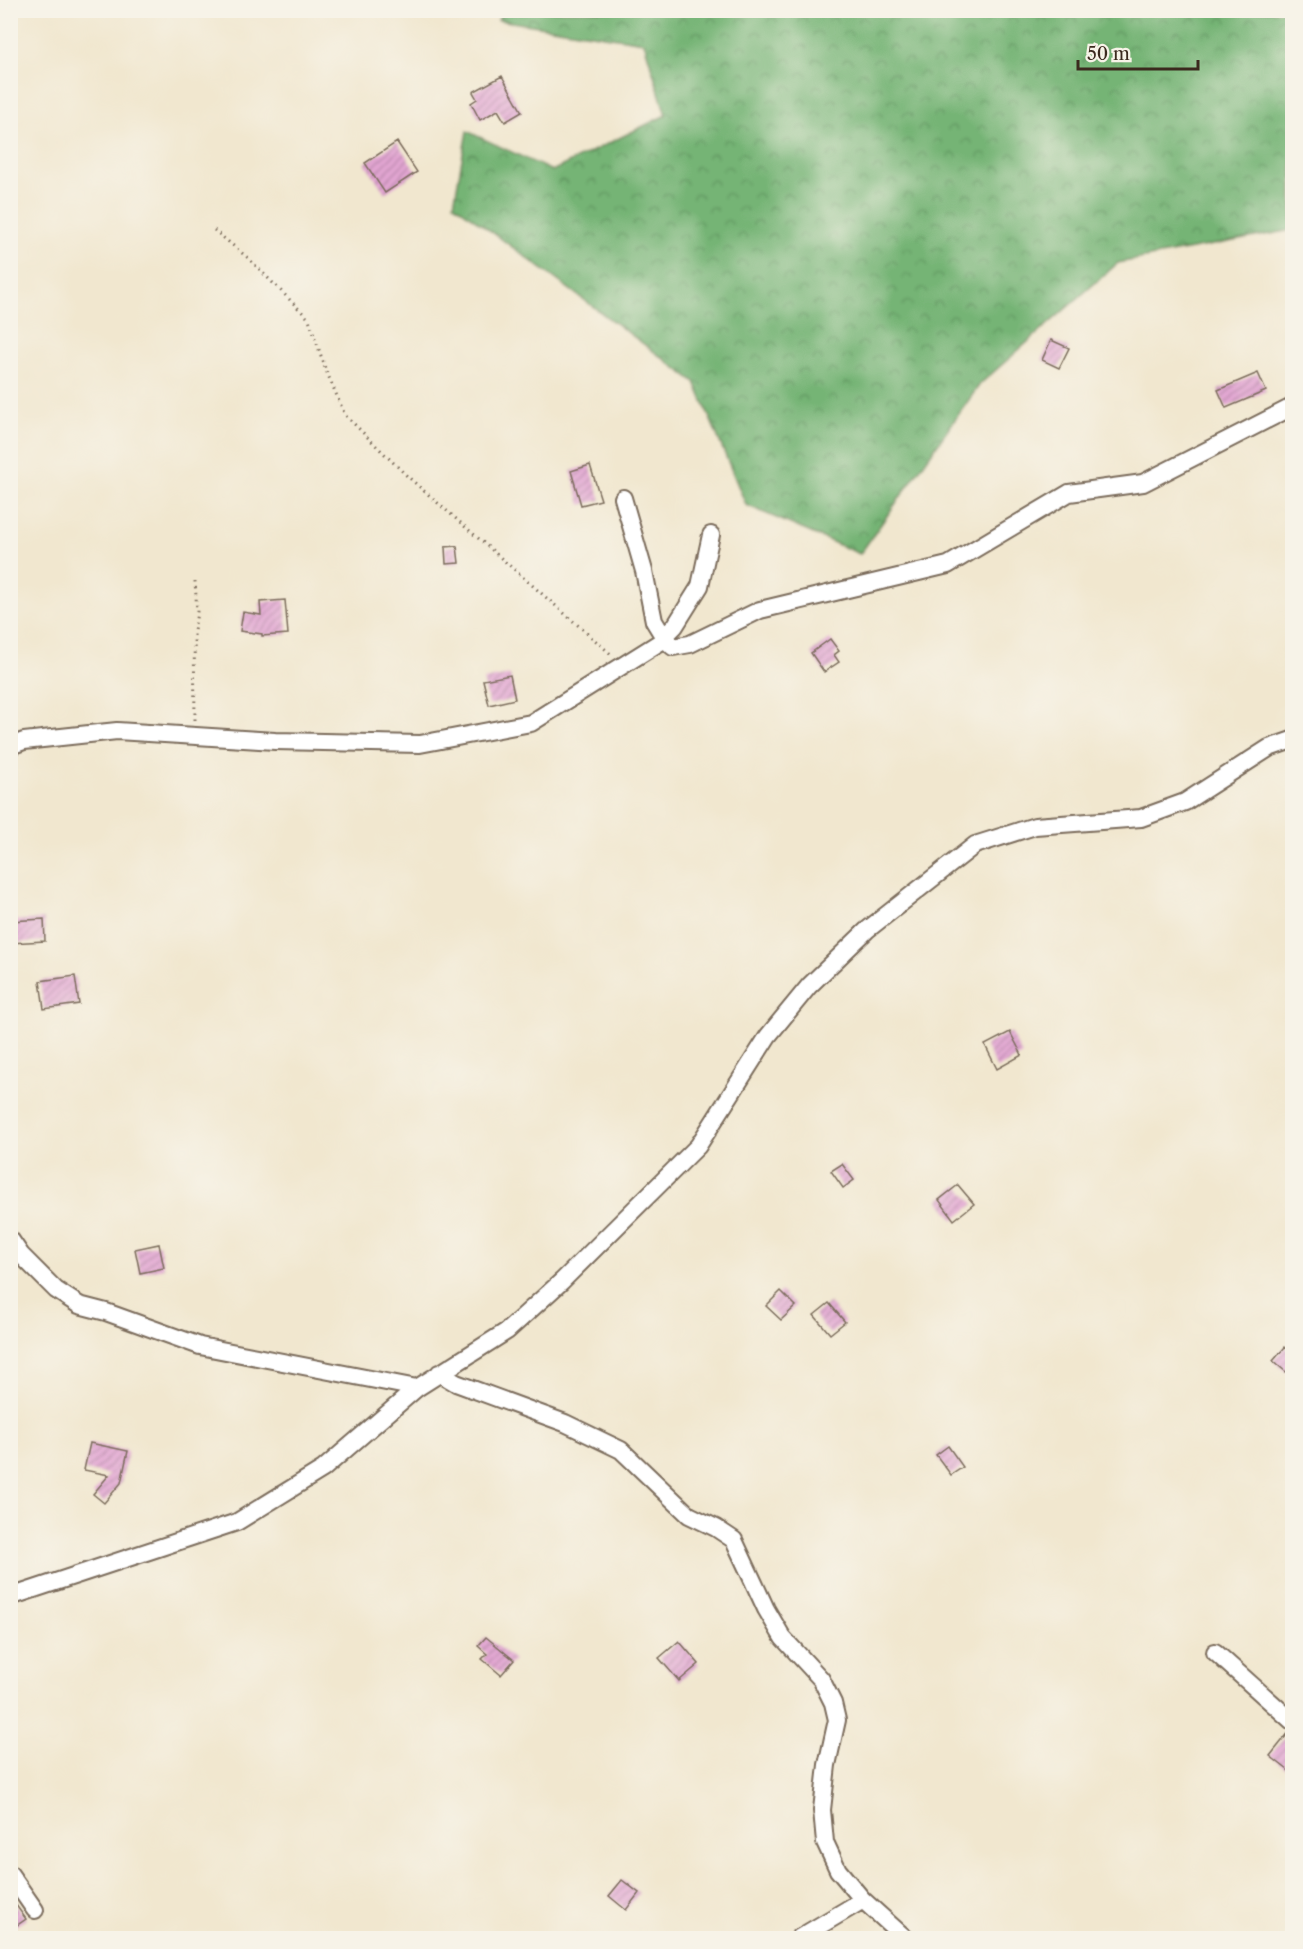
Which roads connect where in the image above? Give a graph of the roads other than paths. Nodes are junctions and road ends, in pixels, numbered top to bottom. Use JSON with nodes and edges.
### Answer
{"nodes":[{"id":1,"x":1293,"y":407,"type":"edge"},
{"id":2,"x":623,"y":498,"type":"dead end"},
{"id":3,"x":711,"y":535,"type":"dead end"},
{"id":4,"x":664,"y":638,"type":"junction"},
{"id":5,"x":1293,"y":740,"type":"edge"},
{"id":6,"x":10,"y":746,"type":"edge"},
{"id":7,"x":10,"y":1239,"type":"edge"},
{"id":8,"x":439,"y":1373,"type":"junction"},
{"id":9,"x":417,"y":1388,"type":"junction"},
{"id":10,"x":10,"y":1597,"type":"edge"},
{"id":11,"x":1215,"y":1652,"type":"dead end"},
{"id":12,"x":1293,"y":1721,"type":"edge"},
{"id":13,"x":10,"y":1875,"type":"edge"},
{"id":14,"x":863,"y":1900,"type":"junction"},
{"id":15,"x":35,"y":1910,"type":"dead end"},
{"id":16,"x":799,"y":1938,"type":"edge"},
{"id":17,"x":905,"y":1938,"type":"edge"}],
"edges":[{"from":1,"to":4,"type":"street"},
{"from":2,"to":4,"type":"street"},
{"from":3,"to":4,"type":"street"},
{"from":4,"to":6,"type":"street"},
{"from":5,"to":8,"type":"street"},
{"from":7,"to":9,"type":"street"},
{"from":8,"to":9,"type":"street"},
{"from":8,"to":14,"type":"street"},
{"from":9,"to":10,"type":"street"},
{"from":11,"to":12,"type":"street"},
{"from":13,"to":15,"type":"street"},
{"from":14,"to":16,"type":"street"},
{"from":14,"to":17,"type":"street"}]}
